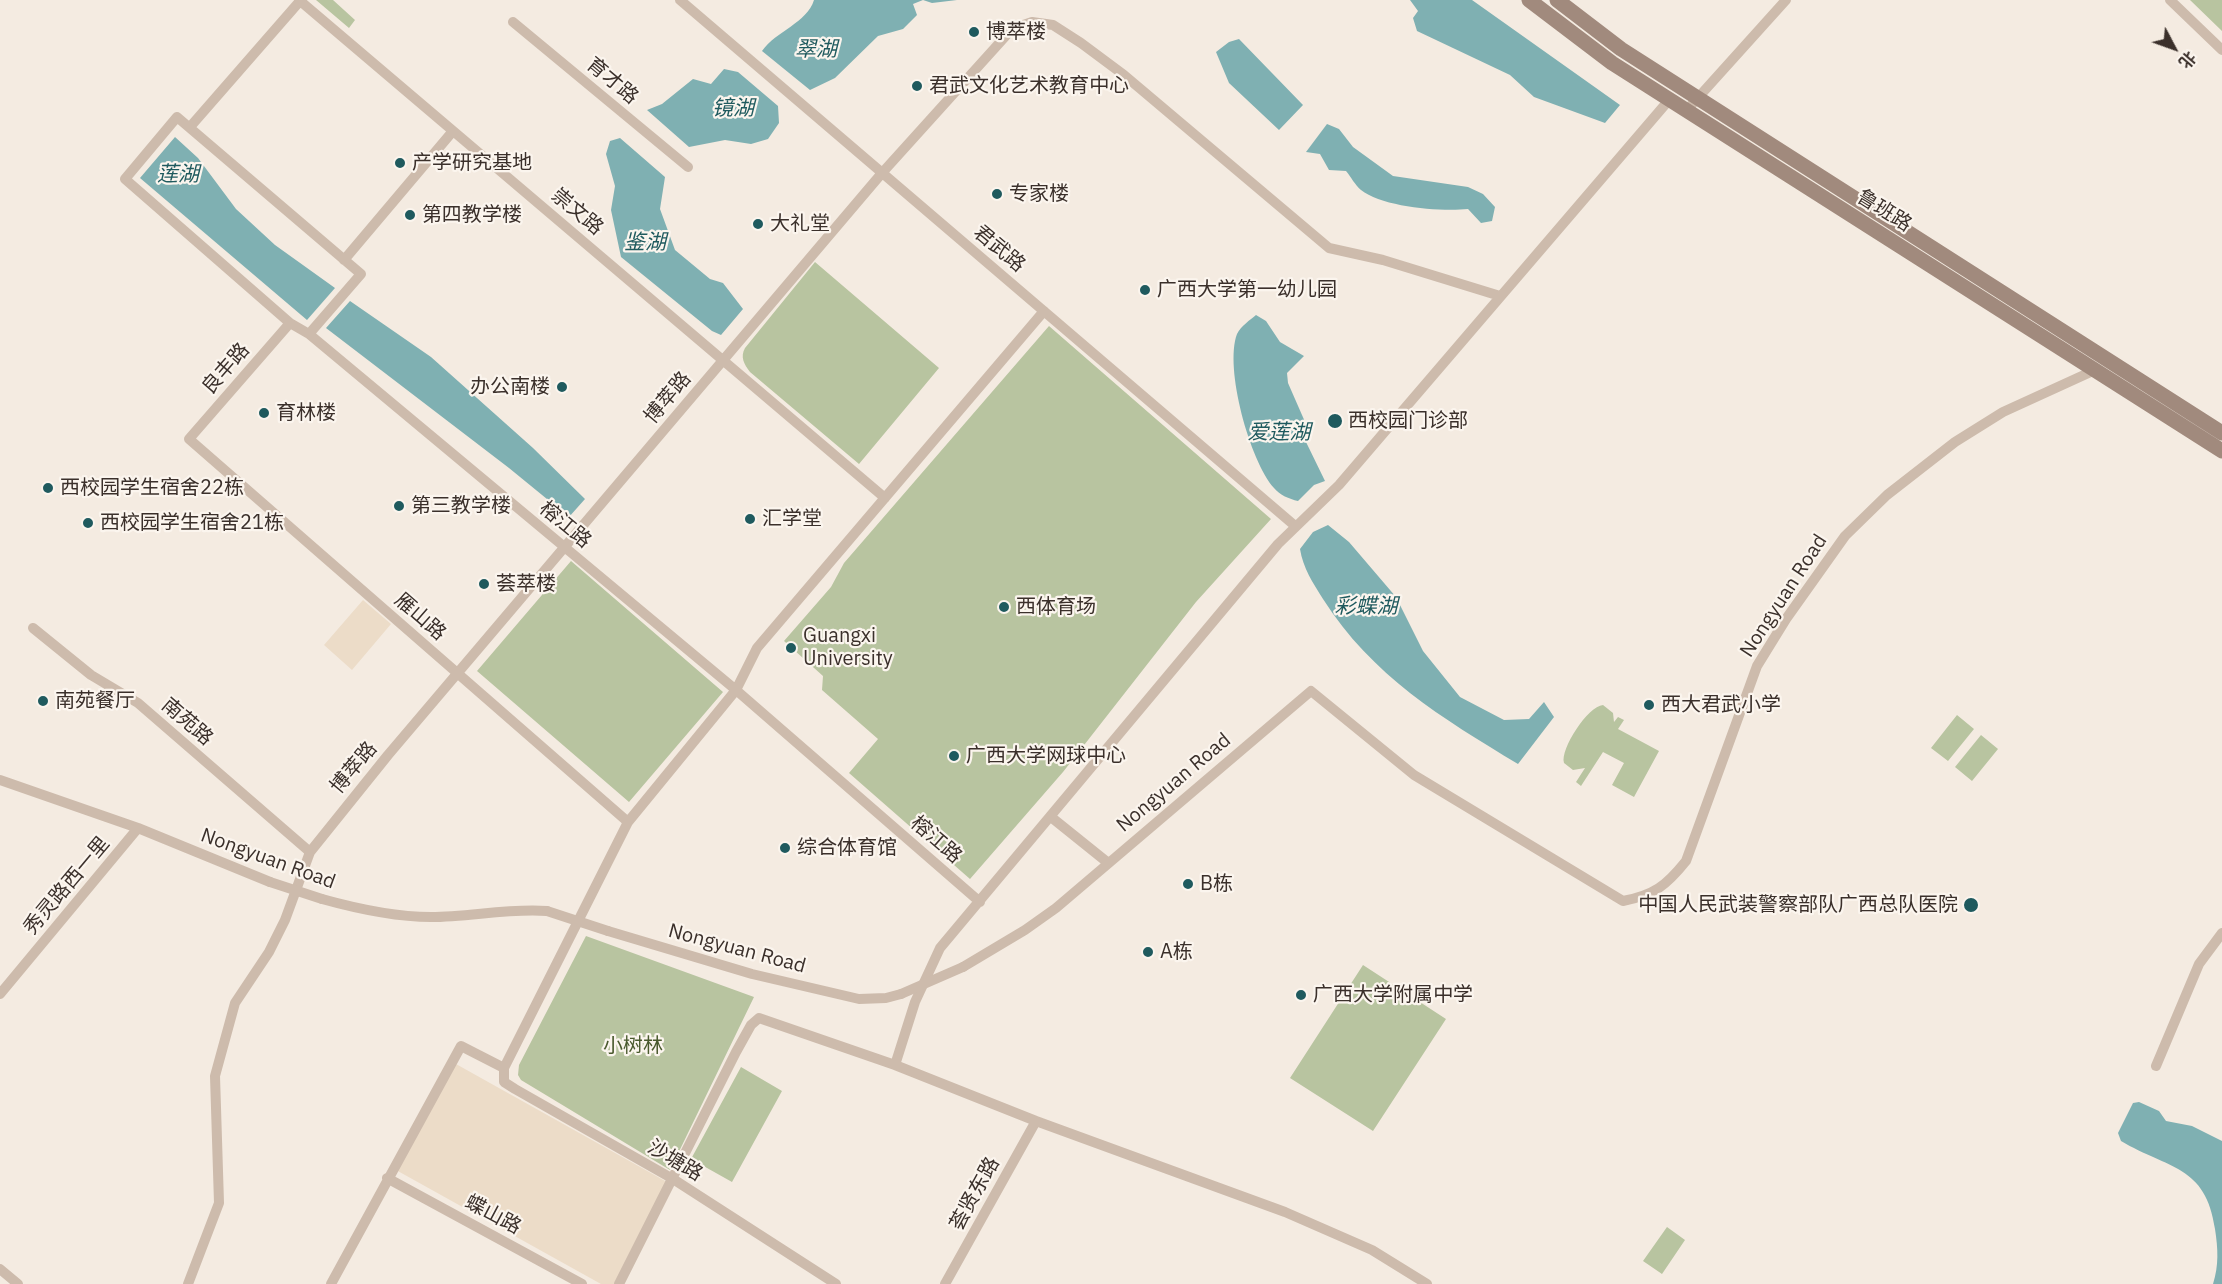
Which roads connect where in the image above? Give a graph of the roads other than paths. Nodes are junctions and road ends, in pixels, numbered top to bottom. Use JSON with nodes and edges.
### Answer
{"nodes":[{"id":1,"x":680,"y":0,"type":"edge"},
{"id":2,"x":1529,"y":0,"type":"edge"},
{"id":3,"x":1557,"y":0,"type":"edge"},
{"id":4,"x":1786,"y":0,"type":"edge"},
{"id":5,"x":2170,"y":0,"type":"edge"},
{"id":6,"x":300,"y":1,"type":"edge"},
{"id":7,"x":513,"y":22,"type":"dead end"},
{"id":8,"x":2222,"y":50,"type":"edge"},
{"id":9,"x":1698,"y":98,"type":"junction"},
{"id":10,"x":1669,"y":100,"type":"junction"},
{"id":11,"x":1686,"y":111,"type":"junction"},
{"id":12,"x":190,"y":127,"type":"junction"},
{"id":13,"x":453,"y":131,"type":"junction"},
{"id":14,"x":688,"y":167,"type":"dead end"},
{"id":15,"x":882,"y":173,"type":"junction"},
{"id":16,"x":344,"y":260,"type":"junction"},
{"id":17,"x":1500,"y":296,"type":"junction"},
{"id":18,"x":1044,"y":311,"type":"junction"},
{"id":19,"x":290,"y":322,"type":"junction"},
{"id":20,"x":309,"y":334,"type":"junction"},
{"id":21,"x":723,"y":360,"type":"junction"},
{"id":22,"x":2095,"y":370,"type":"junction"},
{"id":23,"x":2222,"y":433,"type":"edge"},
{"id":24,"x":189,"y":440,"type":"joint"},
{"id":25,"x":2222,"y":451,"type":"edge"},
{"id":26,"x":885,"y":498,"type":"junction"},
{"id":27,"x":1294,"y":525,"type":"junction"},
{"id":28,"x":565,"y":548,"type":"junction"},
{"id":29,"x":33,"y":628,"type":"dead end"},
{"id":30,"x":458,"y":674,"type":"junction"},
{"id":31,"x":736,"y":690,"type":"junction"},
{"id":32,"x":0,"y":780,"type":"edge"},
{"id":33,"x":1051,"y":817,"type":"junction"},
{"id":34,"x":628,"y":822,"type":"junction"},
{"id":35,"x":138,"y":828,"type":"junction"},
{"id":36,"x":310,"y":852,"type":"junction"},
{"id":37,"x":1107,"y":862,"type":"junction"},
{"id":38,"x":980,"y":902,"type":"junction"},
{"id":39,"x":2222,"y":933,"type":"edge"},
{"id":40,"x":0,"y":994,"type":"edge"},
{"id":41,"x":896,"y":1065,"type":"junction"},
{"id":42,"x":2156,"y":1066,"type":"dead end"},
{"id":43,"x":504,"y":1068,"type":"junction"},
{"id":44,"x":1036,"y":1121,"type":"junction"},
{"id":45,"x":387,"y":1178,"type":"junction"},
{"id":46,"x":673,"y":1179,"type":"junction"},
{"id":47,"x":2,"y":1275,"type":"edge"},
{"id":48,"x":18,"y":1284,"type":"edge"},
{"id":49,"x":188,"y":1284,"type":"edge"},
{"id":50,"x":331,"y":1284,"type":"edge"},
{"id":51,"x":582,"y":1284,"type":"edge"},
{"id":52,"x":619,"y":1284,"type":"edge"},
{"id":53,"x":836,"y":1284,"type":"edge"},
{"id":54,"x":945,"y":1284,"type":"edge"},
{"id":55,"x":1427,"y":1284,"type":"edge"}],
"edges":[{"from":1,"to":15,"type":"street","name":"君武路"},
{"from":2,"to":10,"type":"main road","name":"鲁班路"},
{"from":3,"to":9,"type":"main road","name":"鲁班路"},
{"from":4,"to":9,"type":"street"},
{"from":5,"to":8,"type":"street"},
{"from":6,"to":12,"type":"street"},
{"from":6,"to":13,"type":"street","name":"崇文路"},
{"from":7,"to":14,"type":"street","name":"育才路"},
{"from":9,"to":11,"type":"street"},
{"from":9,"to":23,"type":"main road","name":"鲁班路"},
{"from":10,"to":11,"type":"main road","name":"鲁班路"},
{"from":10,"to":17,"type":"street"},
{"from":11,"to":22,"type":"main road","name":"鲁班路"},
{"from":12,"to":16,"type":"street"},
{"from":12,"to":19,"type":"street","name":"榕江路"},
{"from":13,"to":16,"type":"street"},
{"from":13,"to":21,"type":"street","name":"崇文路"},
{"from":15,"to":17,"type":"street","name":"博萃路"},
{"from":15,"to":18,"type":"street","name":"君武路"},
{"from":15,"to":21,"type":"street","name":"博萃路"},
{"from":16,"to":20,"type":"street"},
{"from":17,"to":27,"type":"street"},
{"from":18,"to":26,"type":"street"},
{"from":18,"to":27,"type":"street","name":"君武路"},
{"from":19,"to":20,"type":"street","name":"榕江路"},
{"from":19,"to":24,"type":"street","name":"良丰路"},
{"from":20,"to":28,"type":"street","name":"榕江路"},
{"from":21,"to":26,"type":"street","name":"崇文路"},
{"from":21,"to":28,"type":"street","name":"博萃路"},
{"from":22,"to":25,"type":"main road","name":"鲁班路"},
{"from":22,"to":37,"type":"street","name":"Nongyuan Road"},
{"from":24,"to":30,"type":"street","name":"雁山路"},
{"from":26,"to":31,"type":"street"},
{"from":27,"to":33,"type":"street"},
{"from":28,"to":30,"type":"street","name":"博萃路"},
{"from":28,"to":31,"type":"street","name":"榕江路"},
{"from":29,"to":36,"type":"street","name":"南苑路"},
{"from":30,"to":34,"type":"street","name":"雁山路"},
{"from":30,"to":36,"type":"street","name":"博萃路"},
{"from":31,"to":34,"type":"street"},
{"from":31,"to":38,"type":"street","name":"榕江路"},
{"from":32,"to":35,"type":"street","name":"Nongyuan Road"},
{"from":33,"to":37,"type":"street"},
{"from":33,"to":38,"type":"street"},
{"from":34,"to":43,"type":"street"},
{"from":35,"to":37,"type":"street","name":"Nongyuan Road","bridge":true},
{"from":35,"to":40,"type":"street","name":"秀灵路西一里"},
{"from":36,"to":49,"type":"street","name":"博萃路"},
{"from":38,"to":41,"type":"street"},
{"from":39,"to":42,"type":"street"},
{"from":41,"to":44,"type":"street"},
{"from":41,"to":46,"type":"street"},
{"from":43,"to":45,"type":"street"},
{"from":43,"to":46,"type":"street","name":"沙塘路"},
{"from":44,"to":54,"type":"street","name":"荟贤东路"},
{"from":44,"to":55,"type":"street"},
{"from":45,"to":50,"type":"street"},
{"from":45,"to":51,"type":"street","name":"蝶山路"},
{"from":46,"to":52,"type":"street"},
{"from":46,"to":53,"type":"street","name":"沙塘路"},
{"from":47,"to":48,"type":"street"}]}
